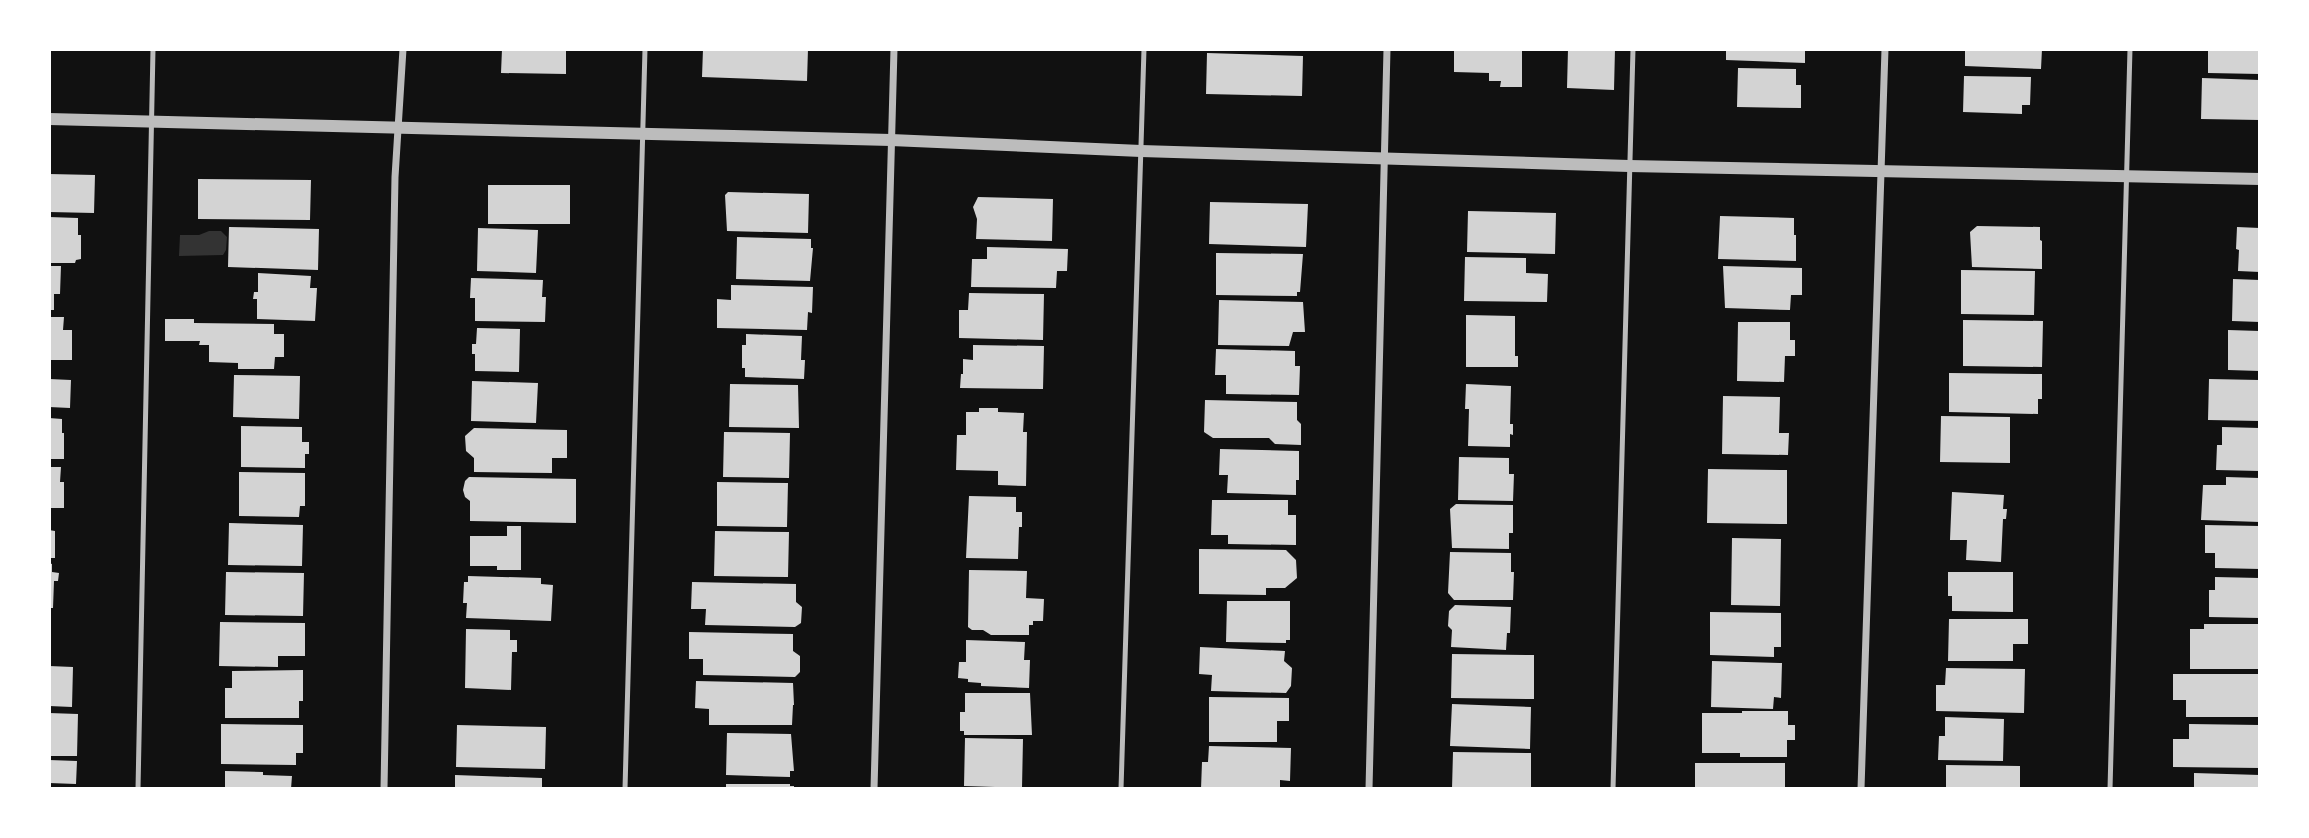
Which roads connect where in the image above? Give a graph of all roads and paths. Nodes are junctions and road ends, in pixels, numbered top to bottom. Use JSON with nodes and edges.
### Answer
{"nodes":[{"id":1,"x":153,"y":49,"type":"edge"},
{"id":2,"x":403,"y":49,"type":"edge"},
{"id":3,"x":645,"y":49,"type":"edge"},
{"id":4,"x":894,"y":49,"type":"edge"},
{"id":5,"x":1144,"y":49,"type":"edge"},
{"id":6,"x":1387,"y":49,"type":"edge"},
{"id":7,"x":1633,"y":49,"type":"edge"},
{"id":8,"x":1885,"y":49,"type":"edge"},
{"id":9,"x":2130,"y":49,"type":"edge"},
{"id":10,"x":49,"y":119,"type":"edge"},
{"id":11,"x":151,"y":121,"type":"junction"},
{"id":12,"x":399,"y":128,"type":"junction"},
{"id":13,"x":642,"y":134,"type":"junction"},
{"id":14,"x":891,"y":140,"type":"junction"},
{"id":15,"x":1141,"y":151,"type":"junction"},
{"id":16,"x":1384,"y":158,"type":"junction"},
{"id":17,"x":1629,"y":166,"type":"junction"},
{"id":18,"x":1880,"y":171,"type":"junction"},
{"id":19,"x":2127,"y":176,"type":"junction"},
{"id":20,"x":2260,"y":179,"type":"edge"},
{"id":21,"x":138,"y":789,"type":"edge"},
{"id":22,"x":384,"y":789,"type":"edge"},
{"id":23,"x":625,"y":789,"type":"edge"},
{"id":24,"x":874,"y":789,"type":"edge"},
{"id":25,"x":1121,"y":789,"type":"edge"},
{"id":26,"x":1369,"y":789,"type":"edge"},
{"id":27,"x":1613,"y":789,"type":"edge"},
{"id":28,"x":1861,"y":789,"type":"edge"},
{"id":29,"x":2110,"y":789,"type":"edge"}],
"edges":[{"from":1,"to":11,"type":"lane"},
{"from":2,"to":12,"type":"street"},
{"from":3,"to":13,"type":"lane"},
{"from":4,"to":14,"type":"street"},
{"from":5,"to":15,"type":"lane"},
{"from":6,"to":16,"type":"street"},
{"from":7,"to":17,"type":"lane"},
{"from":8,"to":18,"type":"street"},
{"from":9,"to":19,"type":"lane"},
{"from":10,"to":11,"type":"street"},
{"from":11,"to":12,"type":"street"},
{"from":11,"to":21,"type":"lane"},
{"from":12,"to":13,"type":"street"},
{"from":12,"to":22,"type":"street"},
{"from":13,"to":14,"type":"street"},
{"from":13,"to":23,"type":"lane"},
{"from":14,"to":15,"type":"street"},
{"from":14,"to":24,"type":"street"},
{"from":15,"to":16,"type":"street"},
{"from":15,"to":25,"type":"lane"},
{"from":16,"to":17,"type":"street"},
{"from":16,"to":26,"type":"street"},
{"from":17,"to":18,"type":"street"},
{"from":17,"to":27,"type":"lane"},
{"from":18,"to":19,"type":"street"},
{"from":18,"to":28,"type":"street"},
{"from":19,"to":20,"type":"street"},
{"from":19,"to":29,"type":"lane"}]}
